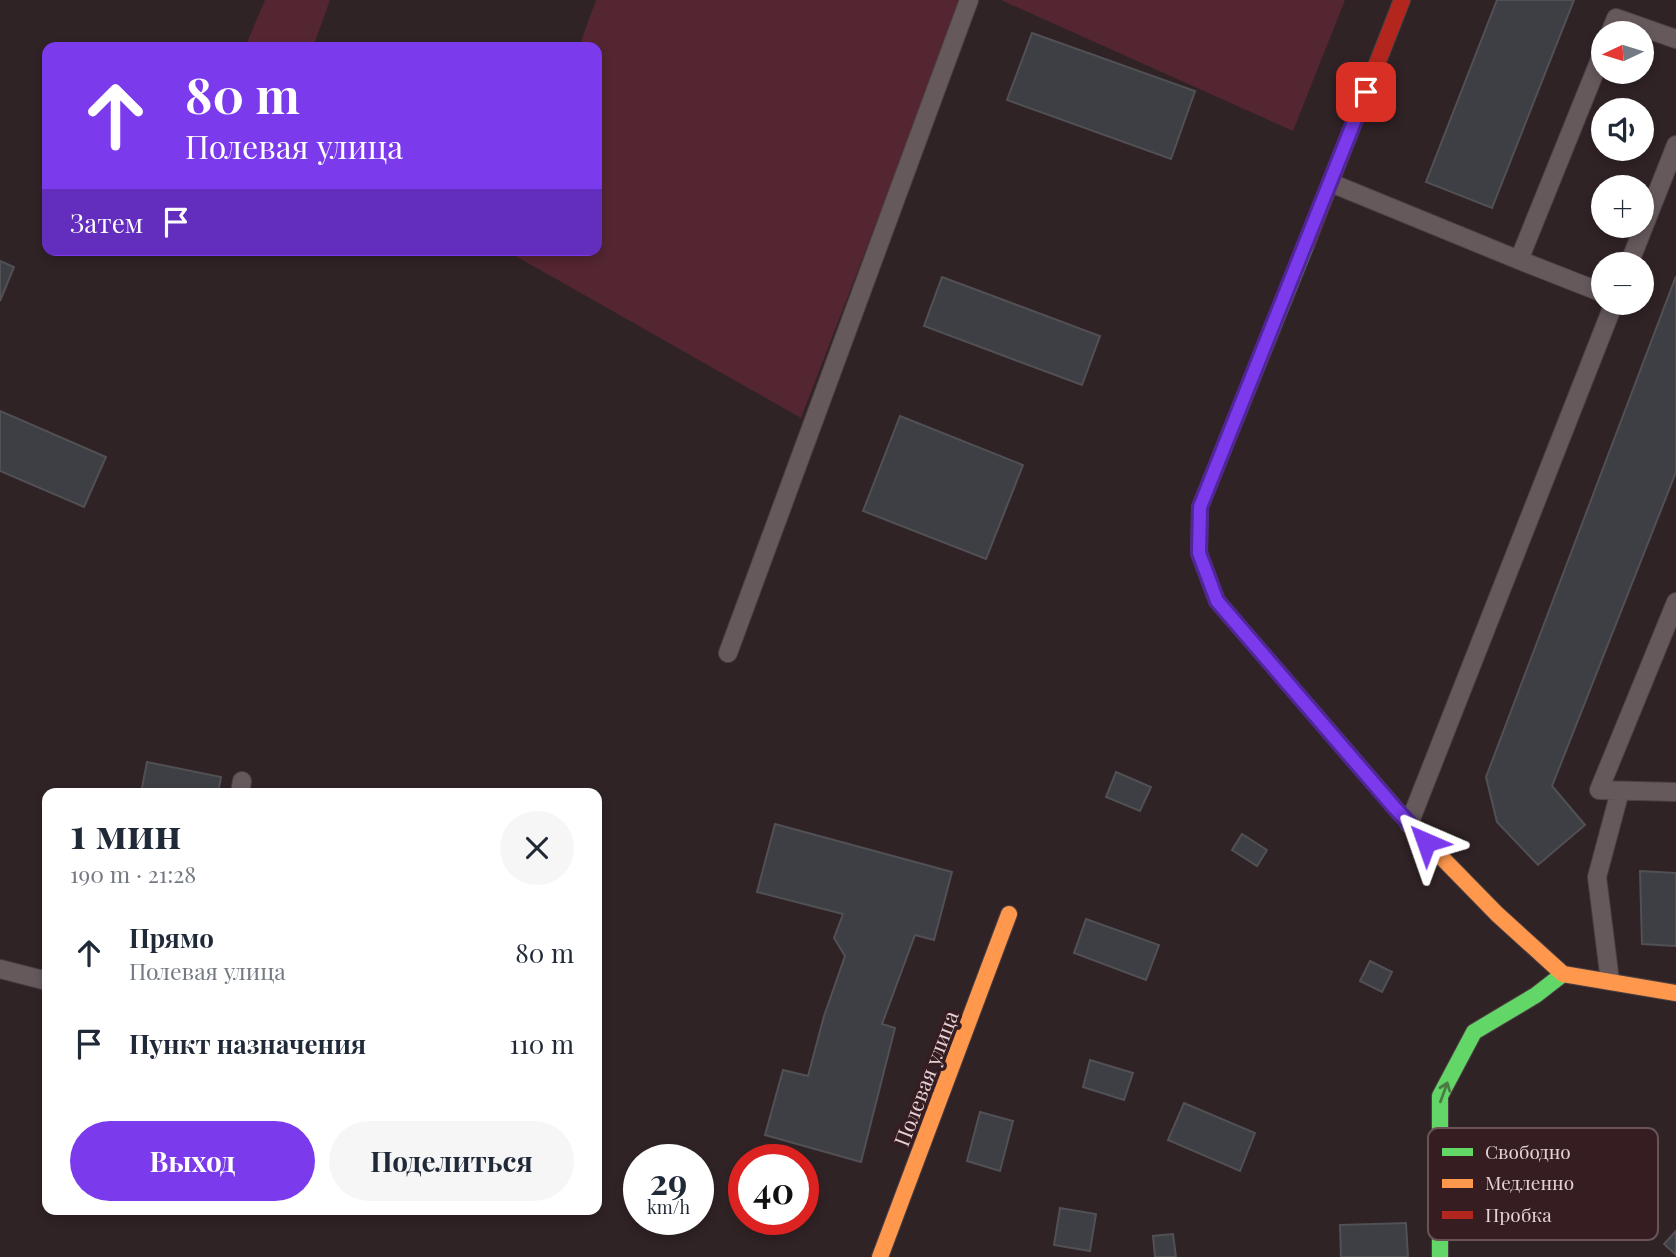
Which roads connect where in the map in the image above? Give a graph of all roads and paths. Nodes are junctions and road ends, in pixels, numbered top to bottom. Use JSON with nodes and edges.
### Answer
{"nodes":[{"id":1,"x":968,"y":0,"type":"edge"},
{"id":2,"x":1402,"y":0,"type":"edge"},
{"id":3,"x":1654,"y":31,"type":"edge"},
{"id":4,"x":1676,"y":39,"type":"edge"},
{"id":5,"x":1591,"y":82,"type":"edge"},
{"id":6,"x":1676,"y":145,"type":"edge"},
{"id":7,"x":1331,"y":183,"type":"junction"},
{"id":8,"x":1634,"y":252,"type":"edge"},
{"id":9,"x":1519,"y":260,"type":"junction"},
{"id":10,"x":1591,"y":288,"type":"edge"},
{"id":11,"x":1609,"y":315,"type":"edge"},
{"id":12,"x":1676,"y":602,"type":"edge"},
{"id":13,"x":728,"y":653,"type":"dead end"},
{"id":14,"x":1620,"y":791,"type":"junction"},
{"id":15,"x":1676,"y":792,"type":"edge"},
{"id":16,"x":1409,"y":824,"type":"junction"},
{"id":17,"x":1009,"y":914,"type":"dead end"},
{"id":18,"x":0,"y":969,"type":"edge"},
{"id":19,"x":1563,"y":975,"type":"junction"},
{"id":20,"x":42,"y":980,"type":"edge"},
{"id":21,"x":1610,"y":981,"type":"junction"},
{"id":22,"x":1676,"y":993,"type":"edge"},
{"id":23,"x":1440,"y":1128,"type":"edge"},
{"id":24,"x":880,"y":1257,"type":"edge"}],
"edges":[{"from":1,"to":13,"type":"lane"},
{"from":2,"to":7,"type":"street"},
{"from":3,"to":4,"type":"lane"},
{"from":5,"to":9,"type":"lane"},
{"from":6,"to":8,"type":"lane"},
{"from":7,"to":9,"type":"lane"},
{"from":7,"to":16,"type":"street"},
{"from":9,"to":10,"type":"lane"},
{"from":11,"to":16,"type":"lane"},
{"from":12,"to":14,"type":"lane"},
{"from":14,"to":15,"type":"lane"},
{"from":14,"to":21,"type":"lane"},
{"from":16,"to":19,"type":"street"},
{"from":17,"to":24,"type":"street","name":"Полевая улица"},
{"from":18,"to":20,"type":"lane"},
{"from":19,"to":21,"type":"street"},
{"from":23,"to":19,"type":"street","one_way":true},
{"from":21,"to":22,"type":"street"}]}
